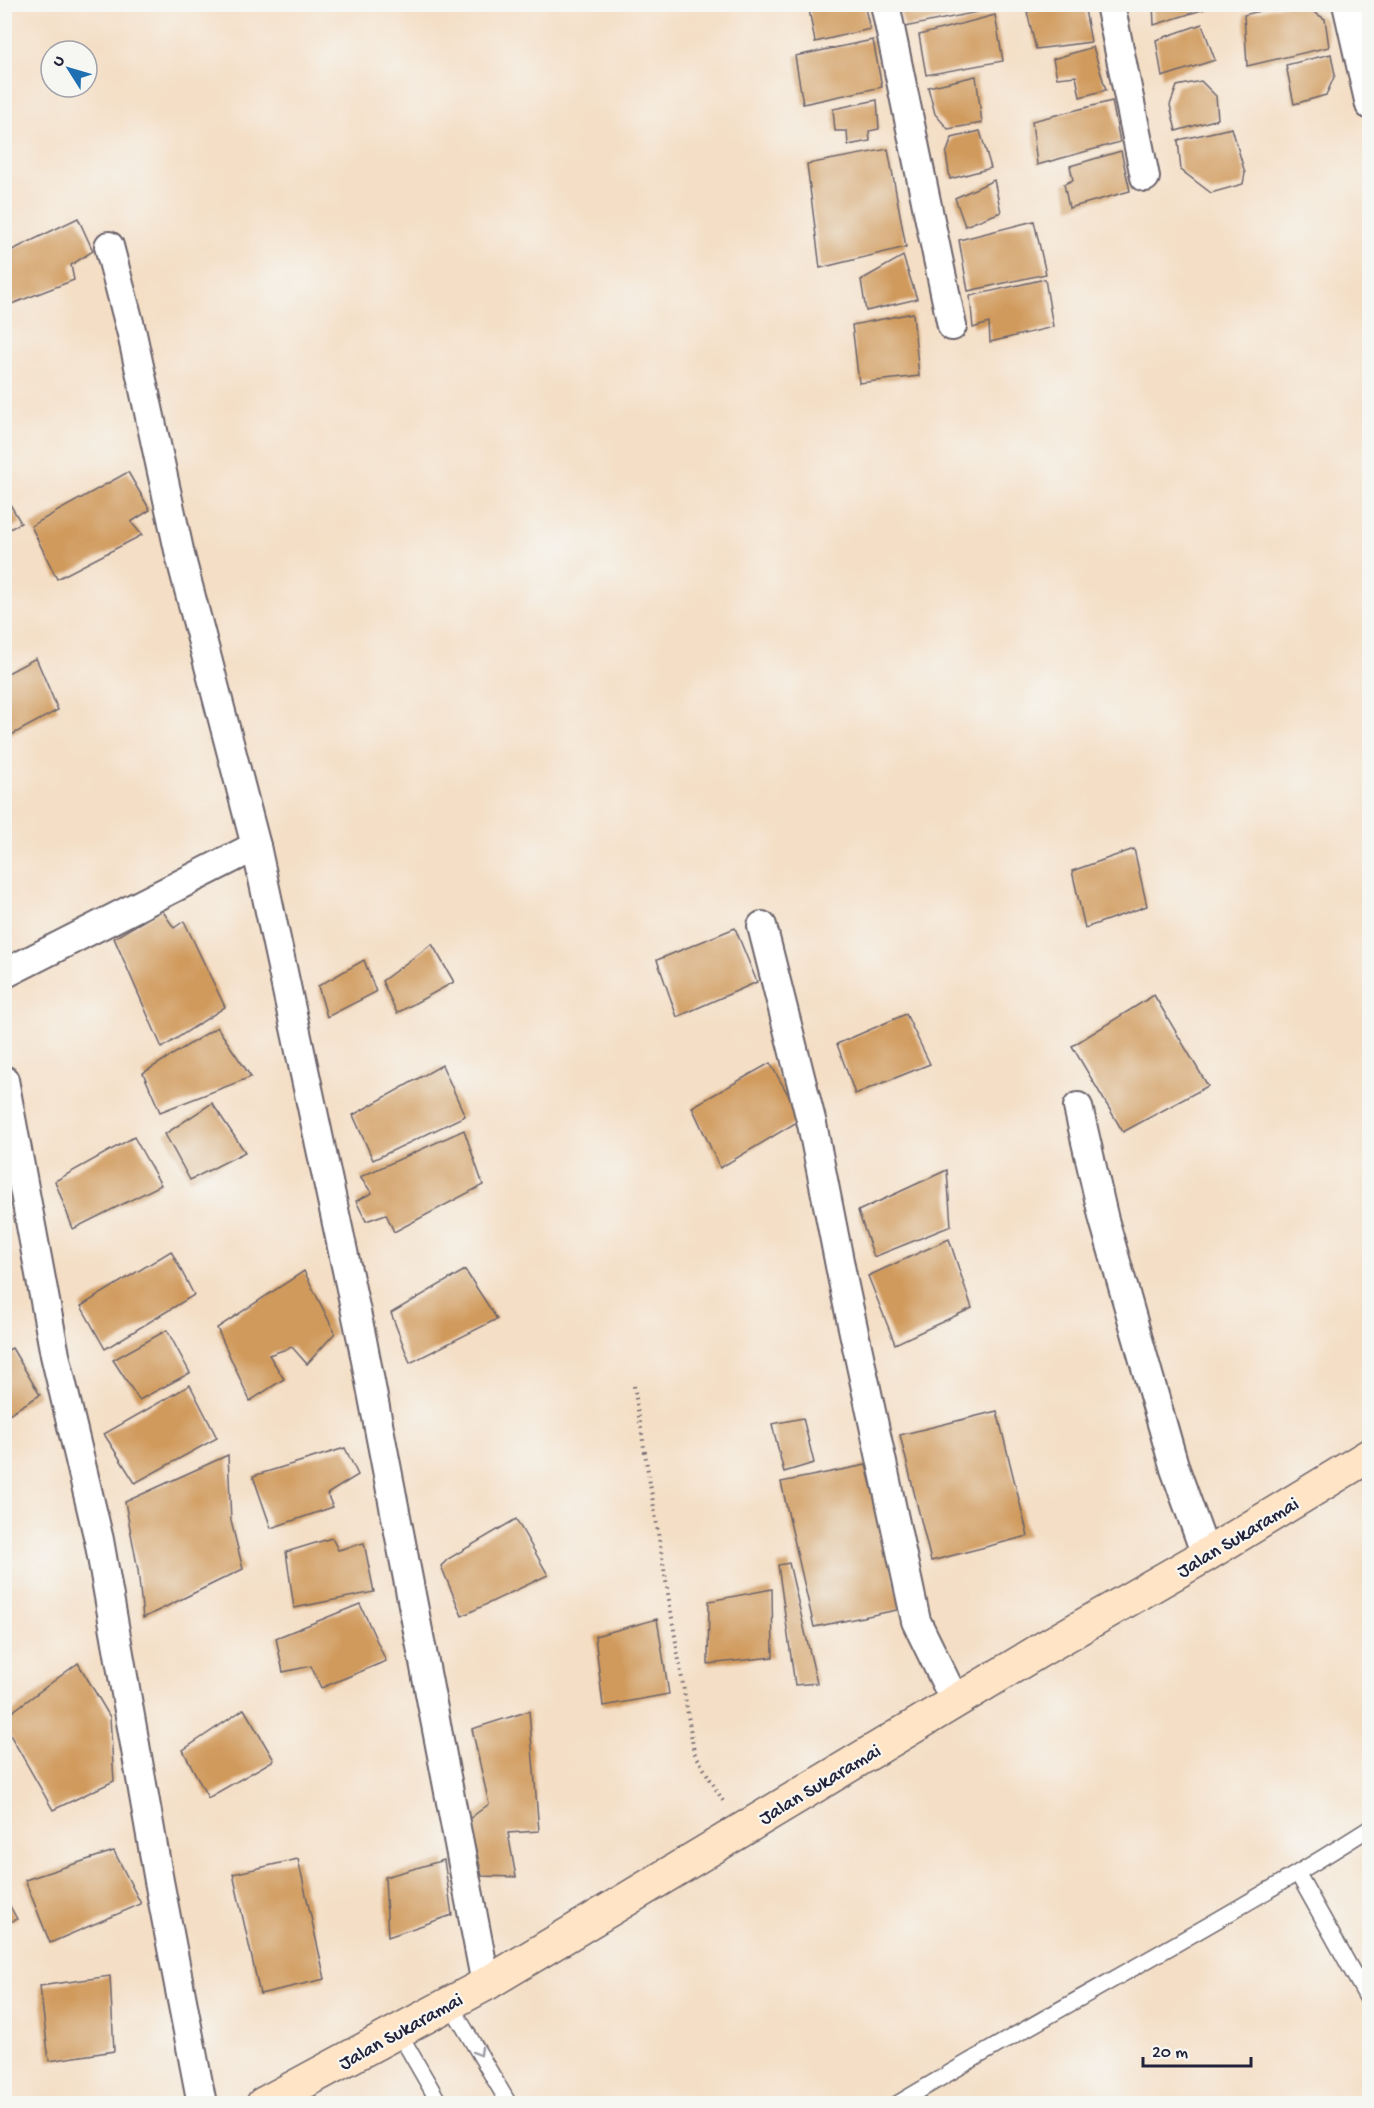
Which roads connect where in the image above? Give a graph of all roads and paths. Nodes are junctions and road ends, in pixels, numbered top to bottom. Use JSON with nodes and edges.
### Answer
{"nodes":[{"id":1,"x":885,"y":4,"type":"edge"},
{"id":2,"x":1110,"y":4,"type":"edge"},
{"id":3,"x":1347,"y":4,"type":"edge"},
{"id":4,"x":1370,"y":105,"type":"edge"},
{"id":5,"x":1145,"y":177,"type":"dead end"},
{"id":6,"x":109,"y":246,"type":"dead end"},
{"id":7,"x":952,"y":326,"type":"dead end"},
{"id":8,"x":256,"y":846,"type":"junction"},
{"id":9,"x":762,"y":926,"type":"dead end"},
{"id":10,"x":4,"y":974,"type":"edge"},
{"id":11,"x":4,"y":1080,"type":"edge"},
{"id":12,"x":1078,"y":1107,"type":"dead end"},
{"id":13,"x":634,"y":1386,"type":"dead end"},
{"id":14,"x":1370,"y":1455,"type":"edge"},
{"id":15,"x":1206,"y":1556,"type":"junction"},
{"id":16,"x":955,"y":1701,"type":"junction"},
{"id":17,"x":1370,"y":1828,"type":"edge"},
{"id":18,"x":741,"y":1830,"type":"junction"},
{"id":19,"x":1298,"y":1874,"type":"junction"},
{"id":20,"x":1364,"y":1981,"type":"edge"},
{"id":21,"x":486,"y":1984,"type":"junction"},
{"id":22,"x":449,"y":2002,"type":"junction"},
{"id":23,"x":1370,"y":2002,"type":"edge"},
{"id":24,"x":398,"y":2031,"type":"junction"},
{"id":25,"x":202,"y":2103,"type":"edge"},
{"id":26,"x":263,"y":2103,"type":"edge"},
{"id":27,"x":440,"y":2103,"type":"edge"},
{"id":28,"x":509,"y":2103,"type":"edge"},
{"id":29,"x":897,"y":2103,"type":"edge"}],
"edges":[{"from":1,"to":7,"type":"street"},
{"from":2,"to":5,"type":"street"},
{"from":3,"to":4,"type":"street"},
{"from":6,"to":8,"type":"street"},
{"from":8,"to":10,"type":"street"},
{"from":8,"to":21,"type":"street"},
{"from":9,"to":16,"type":"street"},
{"from":11,"to":25,"type":"street"},
{"from":12,"to":15,"type":"street"},
{"from":13,"to":18,"type":"path"},
{"from":14,"to":15,"type":"street","name":"Jalan Sukaramai"},
{"from":15,"to":16,"type":"street","name":"Jalan Sukaramai"},
{"from":16,"to":18,"type":"street","name":"Jalan Sukaramai"},
{"from":17,"to":19,"type":"lane"},
{"from":18,"to":21,"type":"street","name":"Jalan Sukaramai"},
{"from":19,"to":20,"type":"lane"},
{"from":19,"to":29,"type":"lane"},
{"from":20,"to":23,"type":"lane"},
{"from":21,"to":22,"type":"street","name":"Jalan Sukaramai"},
{"from":22,"to":24,"type":"street","name":"Jalan Sukaramai"},
{"from":22,"to":28,"type":"lane","one_way":true},
{"from":24,"to":26,"type":"street","name":"Jalan Sukaramai"},
{"from":24,"to":27,"type":"lane"}]}
